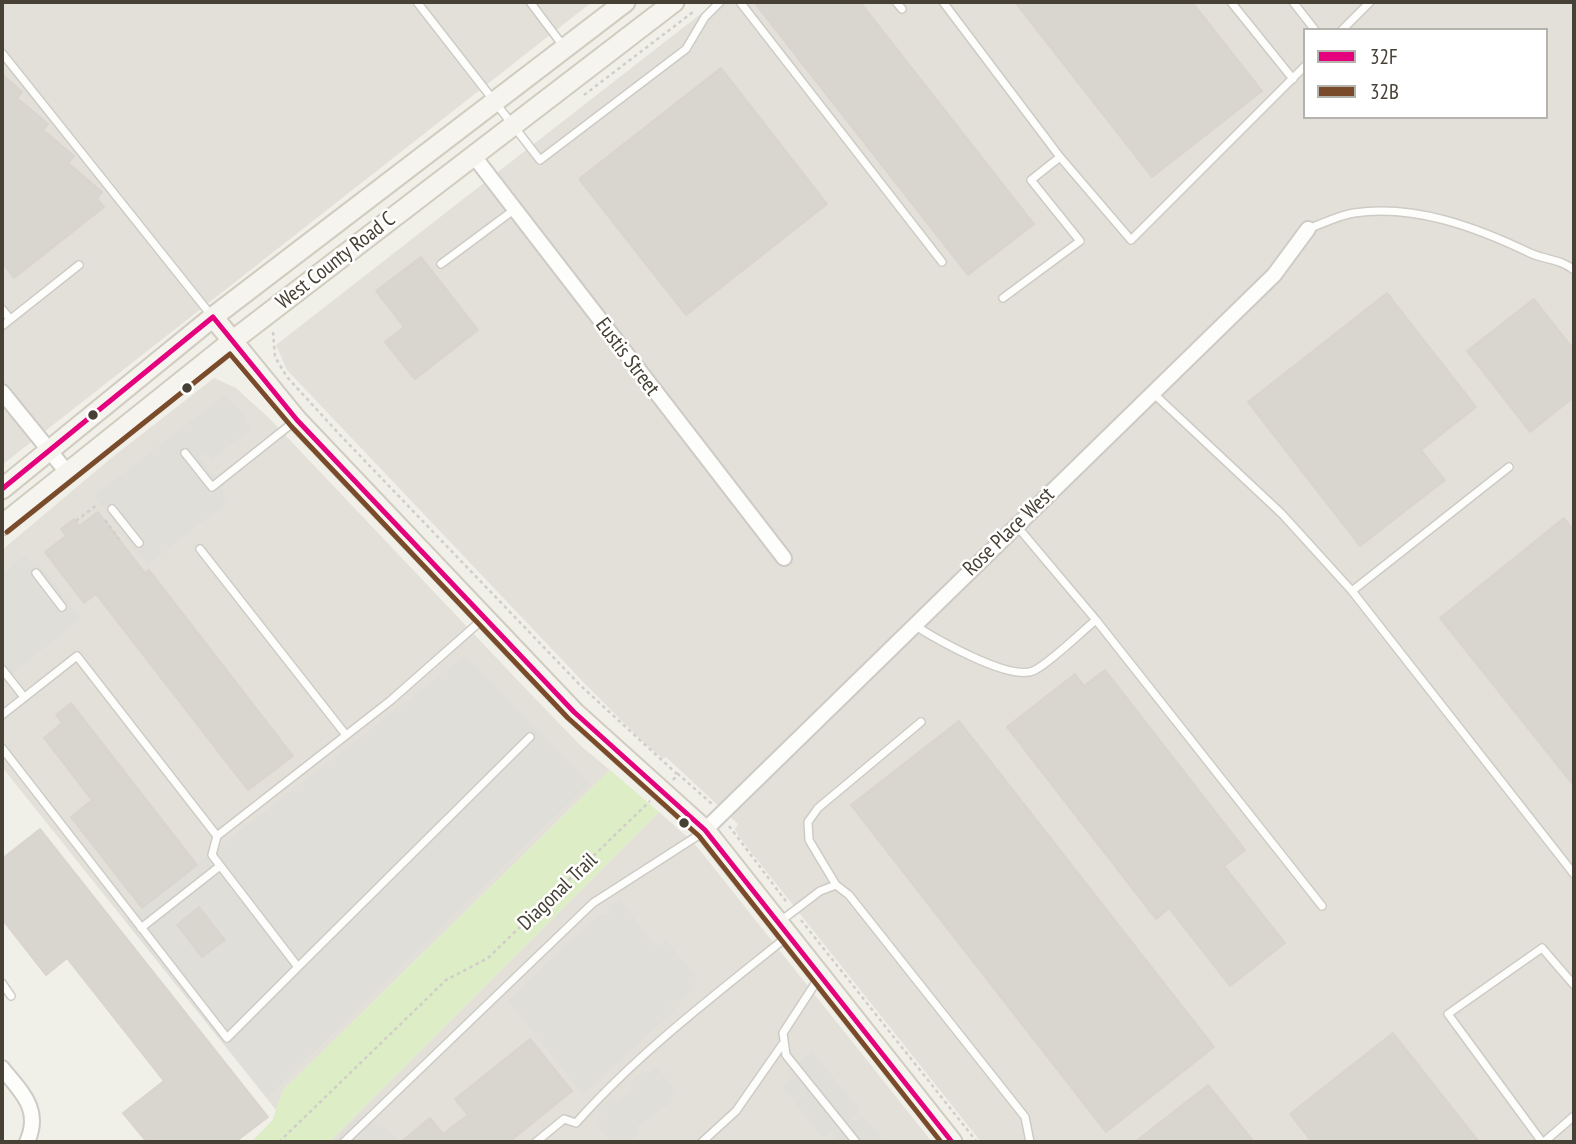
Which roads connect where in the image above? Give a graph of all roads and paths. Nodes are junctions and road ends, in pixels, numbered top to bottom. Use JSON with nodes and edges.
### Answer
{"nodes":[{"id":1,"x":416,"y":2,"type":"edge"},
{"id":2,"x":530,"y":2,"type":"edge"},
{"id":3,"x":625,"y":2,"type":"edge"},
{"id":4,"x":674,"y":2,"type":"edge"},
{"id":5,"x":720,"y":2,"type":"edge"},
{"id":6,"x":740,"y":2,"type":"edge"},
{"id":7,"x":896,"y":2,"type":"edge"},
{"id":8,"x":943,"y":2,"type":"edge"},
{"id":9,"x":1231,"y":2,"type":"edge"},
{"id":10,"x":1293,"y":2,"type":"edge"},
{"id":11,"x":1370,"y":2,"type":"edge"},
{"id":12,"x":902,"y":9,"type":"dead end"},
{"id":13,"x":1313,"y":28,"type":"edge"},
{"id":14,"x":1344,"y":28,"type":"edge"},
{"id":15,"x":564,"y":47,"type":"junction"},
{"id":16,"x":2,"y":53,"type":"edge"},
{"id":17,"x":1303,"y":68,"type":"edge"},
{"id":18,"x":1293,"y":79,"type":"junction"},
{"id":19,"x":493,"y":101,"type":"junction"},
{"id":20,"x":513,"y":123,"type":"junction"},
{"id":21,"x":473,"y":155,"type":"junction"},
{"id":22,"x":1060,"y":157,"type":"junction"},
{"id":23,"x":514,"y":209,"type":"junction"},
{"id":24,"x":1308,"y":229,"type":"joint"},
{"id":25,"x":942,"y":262,"type":"dead end"},
{"id":26,"x":441,"y":264,"type":"dead end"},
{"id":27,"x":79,"y":265,"type":"dead end"},
{"id":28,"x":1574,"y":270,"type":"edge"},
{"id":29,"x":1003,"y":298,"type":"dead end"},
{"id":30,"x":2,"y":309,"type":"edge"},
{"id":31,"x":213,"y":317,"type":"junction"},
{"id":32,"x":10,"y":319,"type":"junction"},
{"id":33,"x":2,"y":326,"type":"edge"},
{"id":34,"x":272,"y":332,"type":"dead end"},
{"id":35,"x":231,"y":342,"type":"junction"},
{"id":36,"x":2,"y":392,"type":"edge"},
{"id":37,"x":1152,"y":393,"type":"junction"},
{"id":38,"x":297,"y":420,"type":"junction"},
{"id":39,"x":49,"y":450,"type":"junction"},
{"id":40,"x":185,"y":453,"type":"dead end"},
{"id":41,"x":1509,"y":467,"type":"dead end"},
{"id":42,"x":66,"y":471,"type":"junction"},
{"id":43,"x":2,"y":489,"type":"edge"},
{"id":44,"x":98,"y":504,"type":"dead end"},
{"id":45,"x":112,"y":509,"type":"dead end"},
{"id":46,"x":75,"y":521,"type":"dead end"},
{"id":47,"x":2,"y":525,"type":"edge"},
{"id":48,"x":1016,"y":525,"type":"junction"},
{"id":49,"x":139,"y":543,"type":"dead end"},
{"id":50,"x":200,"y":549,"type":"dead end"},
{"id":51,"x":783,"y":558,"type":"dead end"},
{"id":52,"x":36,"y":573,"type":"dead end"},
{"id":53,"x":1352,"y":591,"type":"junction"},
{"id":54,"x":62,"y":607,"type":"dead end"},
{"id":55,"x":484,"y":618,"type":"junction"},
{"id":56,"x":1096,"y":620,"type":"junction"},
{"id":57,"x":914,"y":625,"type":"junction"},
{"id":58,"x":2,"y":669,"type":"edge"},
{"id":59,"x":24,"y":697,"type":"junction"},
{"id":60,"x":2,"y":715,"type":"edge"},
{"id":61,"x":921,"y":722,"type":"dead end"},
{"id":62,"x":346,"y":736,"type":"junction"},
{"id":63,"x":530,"y":737,"type":"dead end"},
{"id":64,"x":2,"y":748,"type":"edge"},
{"id":65,"x":678,"y":774,"type":"dead end"},
{"id":66,"x":661,"y":791,"type":"junction"},
{"id":67,"x":705,"y":830,"type":"junction"},
{"id":68,"x":217,"y":836,"type":"junction"},
{"id":69,"x":220,"y":866,"type":"junction"},
{"id":70,"x":1574,"y":874,"type":"edge"},
{"id":71,"x":836,"y":885,"type":"junction"},
{"id":72,"x":1322,"y":906,"type":"dead end"},
{"id":73,"x":141,"y":928,"type":"junction"},
{"id":74,"x":783,"y":929,"type":"junction"},
{"id":75,"x":298,"y":967,"type":"junction"},
{"id":76,"x":820,"y":975,"type":"junction"},
{"id":77,"x":2,"y":984,"type":"edge"},
{"id":78,"x":1574,"y":985,"type":"edge"},
{"id":79,"x":11,"y":996,"type":"dead end"},
{"id":80,"x":782,"y":1045,"type":"junction"},
{"id":81,"x":2,"y":1068,"type":"edge"},
{"id":82,"x":1574,"y":1116,"type":"edge"},
{"id":83,"x":27,"y":1142,"type":"edge"},
{"id":84,"x":279,"y":1142,"type":"edge"},
{"id":85,"x":344,"y":1142,"type":"edge"},
{"id":86,"x":536,"y":1142,"type":"edge"},
{"id":87,"x":702,"y":1142,"type":"edge"},
{"id":88,"x":856,"y":1142,"type":"edge"},
{"id":89,"x":952,"y":1142,"type":"edge"},
{"id":90,"x":1030,"y":1142,"type":"edge"},
{"id":91,"x":1543,"y":1142,"type":"edge"}],
"edges":[{"from":1,"to":19,"type":"lane"},
{"from":2,"to":15,"type":"lane"},
{"from":3,"to":15,"type":"main road","name":"West County Road C"},
{"from":4,"to":20,"type":"main road","name":"West County Road C"},
{"from":5,"to":20,"type":"lane"},
{"from":6,"to":25,"type":"lane"},
{"from":7,"to":12,"type":"lane"},
{"from":8,"to":22,"type":"lane"},
{"from":9,"to":18,"type":"lane"},
{"from":10,"to":13,"type":"lane"},
{"from":11,"to":14,"type":"lane"},
{"from":15,"to":19,"type":"main road","name":"West County Road C"},
{"from":16,"to":31,"type":"lane"},
{"from":17,"to":18,"type":"lane"},
{"from":18,"to":22,"type":"lane"},
{"from":19,"to":20,"type":"lane"},
{"from":19,"to":31,"type":"main road","name":"West County Road C"},
{"from":20,"to":21,"type":"main road","name":"West County Road C"},
{"from":21,"to":23,"type":"street","name":"Eustis Street"},
{"from":21,"to":35,"type":"main road","name":"West County Road C"},
{"from":22,"to":29,"type":"lane"},
{"from":23,"to":26,"type":"lane"},
{"from":23,"to":51,"type":"street","name":"Eustis Street"},
{"from":24,"to":28,"type":"lane"},
{"from":24,"to":37,"type":"street","name":"Rose Place West"},
{"from":27,"to":32,"type":"lane"},
{"from":30,"to":32,"type":"lane"},
{"from":31,"to":35,"type":"main road"},
{"from":31,"to":39,"type":"main road","name":"West County Road C"},
{"from":32,"to":33,"type":"lane"},
{"from":34,"to":65,"type":"path"},
{"from":35,"to":38,"type":"main road"},
{"from":35,"to":42,"type":"main road","name":"West County Road C"},
{"from":36,"to":39,"type":"street"},
{"from":37,"to":48,"type":"street","name":"Rose Place West"},
{"from":37,"to":53,"type":"lane"},
{"from":38,"to":40,"type":"lane"},
{"from":38,"to":55,"type":"main road"},
{"from":39,"to":42,"type":"street"},
{"from":39,"to":43,"type":"main road","name":"West County Road C"},
{"from":41,"to":53,"type":"lane"},
{"from":42,"to":47,"type":"main road","name":"West County Road C"},
{"from":44,"to":46,"type":"path"},
{"from":45,"to":49,"type":"lane"},
{"from":48,"to":56,"type":"lane"},
{"from":48,"to":57,"type":"street","name":"Rose Place West"},
{"from":50,"to":62,"type":"lane"},
{"from":52,"to":54,"type":"lane"},
{"from":53,"to":70,"type":"lane"},
{"from":55,"to":62,"type":"lane"},
{"from":55,"to":66,"type":"main road"},
{"from":56,"to":57,"type":"lane"},
{"from":56,"to":72,"type":"lane"},
{"from":57,"to":67,"type":"street","name":"Rose Place West"},
{"from":58,"to":59,"type":"lane"},
{"from":59,"to":60,"type":"lane"},
{"from":59,"to":68,"type":"lane"},
{"from":61,"to":71,"type":"lane"},
{"from":62,"to":68,"type":"lane"},
{"from":63,"to":75,"type":"lane"},
{"from":64,"to":73,"type":"lane"},
{"from":66,"to":67,"type":"main road"},
{"from":66,"to":84,"type":"path","name":"Diagonal Trail"},
{"from":67,"to":74,"type":"main road"},
{"from":67,"to":85,"type":"lane"},
{"from":68,"to":69,"type":"lane"},
{"from":69,"to":73,"type":"lane"},
{"from":69,"to":75,"type":"lane"},
{"from":71,"to":74,"type":"lane"},
{"from":71,"to":90,"type":"lane"},
{"from":73,"to":75,"type":"lane"},
{"from":74,"to":76,"type":"main road"},
{"from":74,"to":86,"type":"lane"},
{"from":76,"to":80,"type":"lane"},
{"from":76,"to":89,"type":"main road"},
{"from":77,"to":79,"type":"lane"},
{"from":78,"to":91,"type":"lane"},
{"from":80,"to":87,"type":"lane"},
{"from":80,"to":88,"type":"lane"},
{"from":81,"to":83,"type":"street"},
{"from":82,"to":91,"type":"lane"}]}
